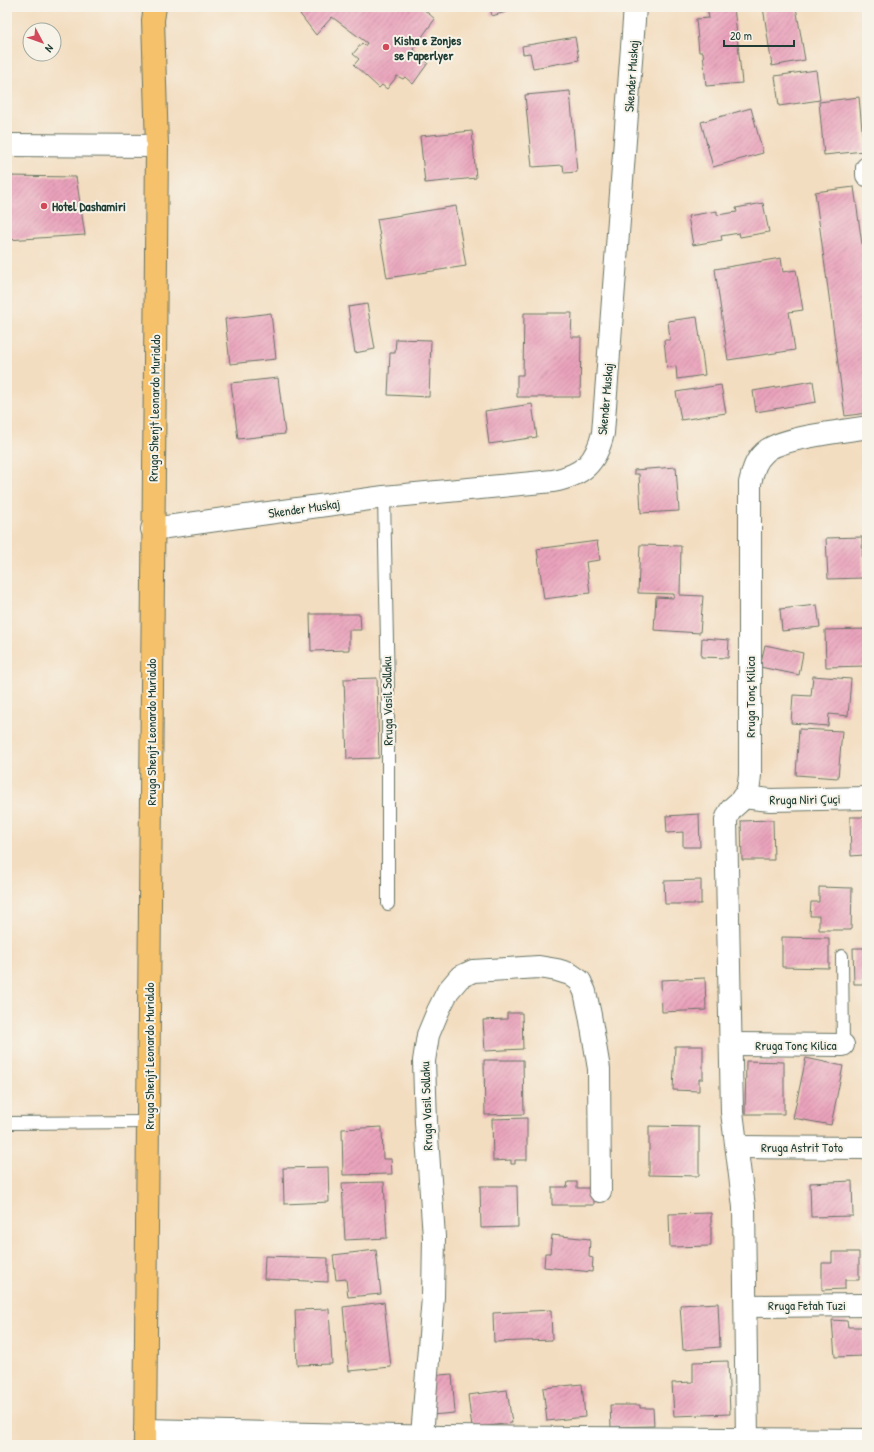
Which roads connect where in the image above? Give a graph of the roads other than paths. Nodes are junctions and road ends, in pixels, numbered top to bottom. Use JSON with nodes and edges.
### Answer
{"nodes":[{"id":1,"x":635,"y":7,"type":"edge"},
{"id":2,"x":153,"y":11,"type":"edge"},
{"id":3,"x":7,"y":145,"type":"edge"},
{"id":4,"x":157,"y":146,"type":"junction"},
{"id":5,"x":867,"y":168,"type":"edge"},
{"id":6,"x":867,"y":175,"type":"edge"},
{"id":7,"x":867,"y":428,"type":"edge"},
{"id":8,"x":384,"y":497,"type":"junction"},
{"id":9,"x":152,"y":529,"type":"junction"},
{"id":10,"x":743,"y":798,"type":"junction"},
{"id":11,"x":867,"y":798,"type":"edge"},
{"id":12,"x":388,"y":904,"type":"dead end"},
{"id":13,"x":842,"y":956,"type":"dead end"},
{"id":14,"x":731,"y":1044,"type":"junction"},
{"id":15,"x":843,"y":1045,"type":"joint"},
{"id":16,"x":148,"y":1122,"type":"junction"},
{"id":17,"x":7,"y":1123,"type":"edge"},
{"id":18,"x":737,"y":1147,"type":"junction"},
{"id":19,"x":867,"y":1148,"type":"edge"},
{"id":20,"x":600,"y":1190,"type":"dead end"},
{"id":21,"x":867,"y":1305,"type":"edge"},
{"id":22,"x":747,"y":1306,"type":"junction"},
{"id":23,"x":145,"y":1438,"type":"edge"},
{"id":24,"x":253,"y":1439,"type":"edge"},
{"id":25,"x":434,"y":1439,"type":"edge"},
{"id":26,"x":747,"y":1439,"type":"junction"},
{"id":27,"x":867,"y":1440,"type":"edge"},
{"id":28,"x":598,"y":1441,"type":"edge"}],
"edges":[{"from":1,"to":8,"type":"street","name":"Skender Muskaj"},
{"from":2,"to":4,"type":"main road","name":"Rruga Shenjt Leonardo Murialdo"},
{"from":3,"to":4,"type":"street"},
{"from":4,"to":9,"type":"main road","name":"Rruga Shenjt Leonardo Murialdo"},
{"from":5,"to":6,"type":"street"},
{"from":7,"to":10,"type":"street","name":"Rruga Tonç Kilica"},
{"from":8,"to":9,"type":"street","name":"Skender Muskaj"},
{"from":8,"to":12,"type":"lane","name":"Rruga Vasil Sollaku"},
{"from":9,"to":16,"type":"main road","name":"Rruga Shenjt Leonardo Murialdo"},
{"from":10,"to":11,"type":"street","name":"Rruga Niri Çuçi"},
{"from":10,"to":14,"type":"street","name":"Rruga Tonç Kilica"},
{"from":13,"to":15,"type":"lane","name":"Rruga Tonç Kilica"},
{"from":14,"to":15,"type":"street","name":"Rruga Tonç Kilica"},
{"from":14,"to":18,"type":"street","name":"Rruga Tonç Kilica"},
{"from":16,"to":17,"type":"lane"},
{"from":16,"to":23,"type":"main road","name":"Rruga Shenjt Leonardo Murialdo"},
{"from":18,"to":19,"type":"street","name":"Rruga Astrit Toto"},
{"from":18,"to":22,"type":"street","name":"Rruga Tonç Kilica"},
{"from":20,"to":25,"type":"street","name":"Rruga Vasil Sollaku"},
{"from":21,"to":22,"type":"street","name":"Rruga Fetah Tuzi"},
{"from":22,"to":26,"type":"street","name":"Rruga Tonç Kilica"},
{"from":23,"to":24,"type":"street"},
{"from":24,"to":25,"type":"street"},
{"from":25,"to":28,"type":"street"},
{"from":26,"to":27,"type":"street"},
{"from":26,"to":28,"type":"street"}]}
